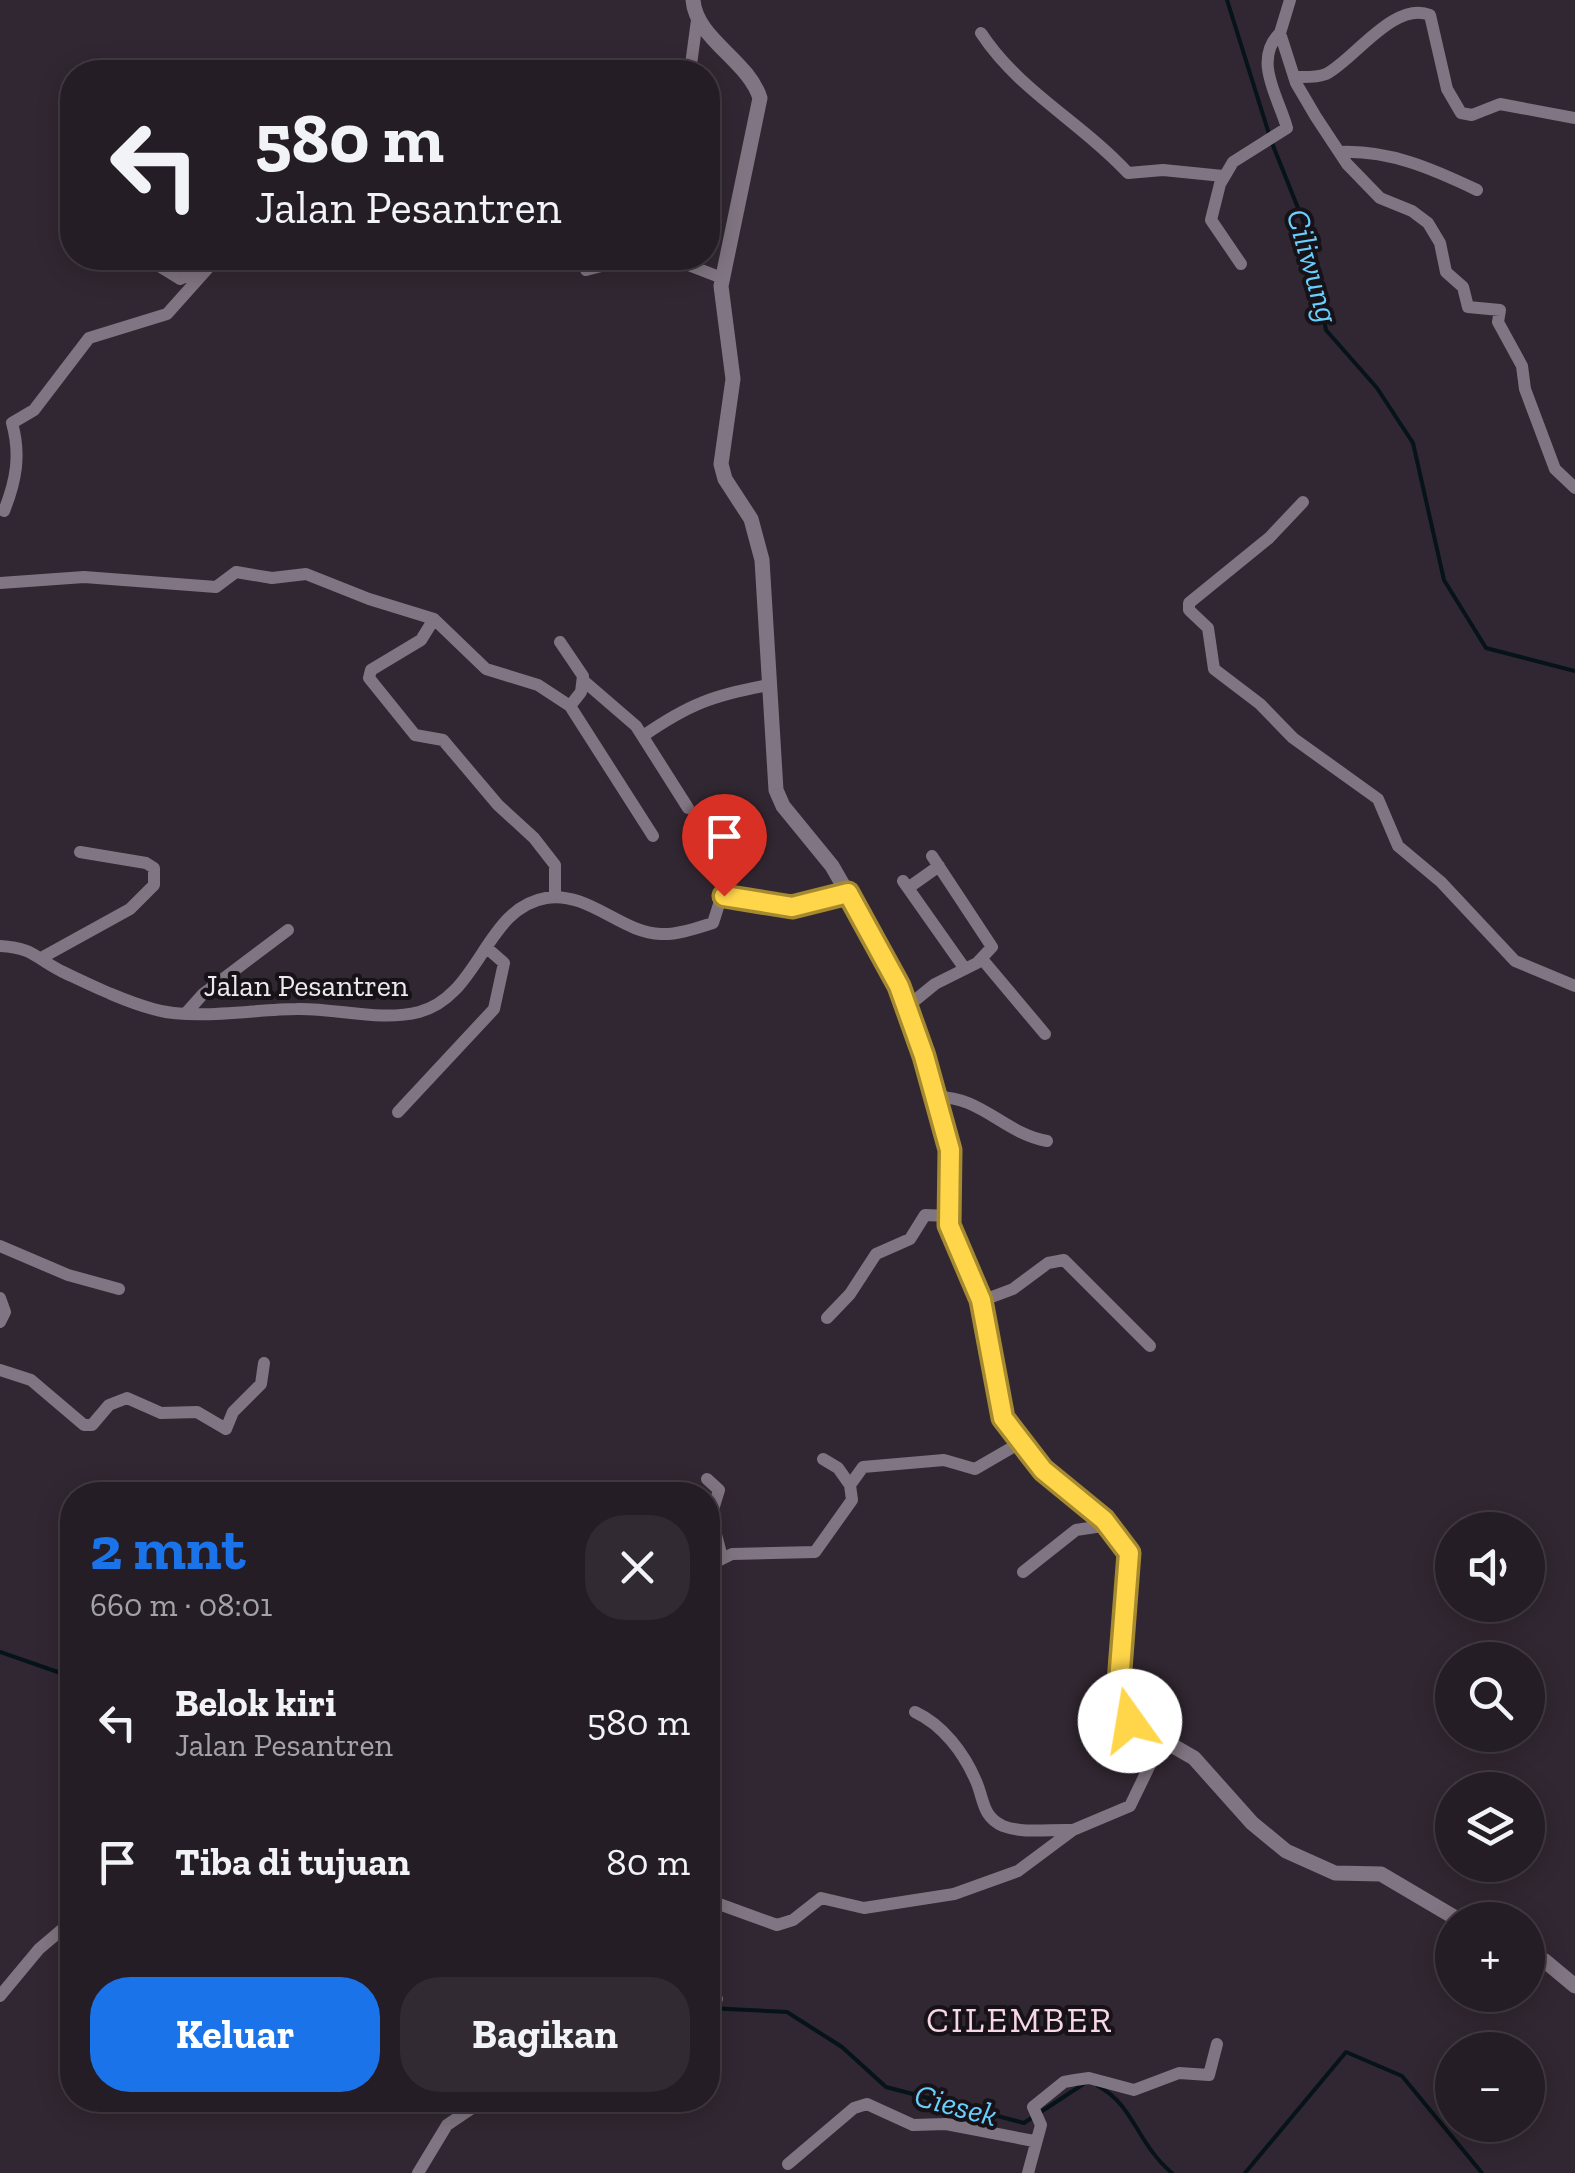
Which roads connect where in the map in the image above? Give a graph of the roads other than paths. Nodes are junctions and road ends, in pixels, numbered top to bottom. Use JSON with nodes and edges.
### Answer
{"nodes":[{"id":1,"x":693,"y":0,"type":"edge"},
{"id":2,"x":1290,"y":0,"type":"edge"},
{"id":3,"x":697,"y":20,"type":"junction"},
{"id":4,"x":981,"y":33,"type":"dead end"},
{"id":5,"x":1280,"y":34,"type":"junction"},
{"id":6,"x":692,"y":60,"type":"edge"},
{"id":7,"x":1294,"y":76,"type":"junction"},
{"id":8,"x":1575,"y":118,"type":"edge"},
{"id":9,"x":1340,"y":152,"type":"junction"},
{"id":10,"x":1224,"y":176,"type":"junction"},
{"id":11,"x":1477,"y":190,"type":"dead end"},
{"id":12,"x":1241,"y":264,"type":"dead end"},
{"id":13,"x":165,"y":270,"type":"edge"},
{"id":14,"x":198,"y":270,"type":"edge"},
{"id":15,"x":206,"y":270,"type":"edge"},
{"id":16,"x":701,"y":270,"type":"edge"},
{"id":17,"x":722,"y":278,"type":"junction"},
{"id":18,"x":6,"y":422,"type":"edge"},
{"id":19,"x":1575,"y":488,"type":"edge"},
{"id":20,"x":1304,"y":502,"type":"dead end"},
{"id":21,"x":4,"y":510,"type":"dead end"},
{"id":22,"x":0,"y":583,"type":"edge"},
{"id":23,"x":434,"y":619,"type":"junction"},
{"id":24,"x":560,"y":642,"type":"dead end"},
{"id":25,"x":584,"y":682,"type":"junction"},
{"id":26,"x":769,"y":685,"type":"junction"},
{"id":27,"x":570,"y":706,"type":"junction"},
{"id":28,"x":644,"y":736,"type":"junction"},
{"id":29,"x":688,"y":808,"type":"dead end"},
{"id":30,"x":653,"y":836,"type":"dead end"},
{"id":31,"x":80,"y":852,"type":"dead end"},
{"id":32,"x":848,"y":893,"type":"junction"},
{"id":33,"x":554,"y":897,"type":"junction"},
{"id":34,"x":288,"y":930,"type":"dead end"},
{"id":35,"x":0,"y":946,"type":"edge"},
{"id":36,"x":487,"y":948,"type":"junction"},
{"id":37,"x":44,"y":957,"type":"junction"},
{"id":38,"x":982,"y":959,"type":"junction"},
{"id":39,"x":965,"y":969,"type":"junction"},
{"id":40,"x":1575,"y":986,"type":"edge"},
{"id":41,"x":908,"y":1006,"type":"junction"},
{"id":42,"x":188,"y":1012,"type":"junction"},
{"id":43,"x":1045,"y":1034,"type":"dead end"},
{"id":44,"x":936,"y":1096,"type":"junction"},
{"id":45,"x":398,"y":1112,"type":"dead end"},
{"id":46,"x":1048,"y":1141,"type":"dead end"},
{"id":47,"x":948,"y":1216,"type":"junction"},
{"id":48,"x":0,"y":1246,"type":"edge"},
{"id":49,"x":119,"y":1289,"type":"dead end"},
{"id":50,"x":0,"y":1298,"type":"edge"},
{"id":51,"x":981,"y":1300,"type":"junction"},
{"id":52,"x":827,"y":1318,"type":"dead end"},
{"id":53,"x":0,"y":1322,"type":"edge"},
{"id":54,"x":1150,"y":1346,"type":"dead end"},
{"id":55,"x":264,"y":1362,"type":"dead end"},
{"id":56,"x":0,"y":1370,"type":"edge"},
{"id":57,"x":1020,"y":1443,"type":"junction"},
{"id":58,"x":823,"y":1459,"type":"dead end"},
{"id":59,"x":707,"y":1479,"type":"dead end"},
{"id":60,"x":710,"y":1482,"type":"edge"},
{"id":61,"x":850,"y":1485,"type":"junction"},
{"id":62,"x":1109,"y":1525,"type":"junction"},
{"id":63,"x":720,"y":1549,"type":"edge"},
{"id":64,"x":722,"y":1557,"type":"joint"},
{"id":65,"x":1023,"y":1572,"type":"dead end"},
{"id":66,"x":915,"y":1712,"type":"dead end"},
{"id":67,"x":1161,"y":1742,"type":"junction"},
{"id":68,"x":1072,"y":1830,"type":"junction"},
{"id":69,"x":720,"y":1904,"type":"edge"},
{"id":70,"x":1435,"y":1906,"type":"edge"},
{"id":71,"x":60,"y":1932,"type":"edge"},
{"id":72,"x":1545,"y":1961,"type":"edge"},
{"id":73,"x":1575,"y":1986,"type":"edge"},
{"id":74,"x":0,"y":1996,"type":"edge"},
{"id":75,"x":1217,"y":2044,"type":"dead end"},
{"id":76,"x":466,"y":2112,"type":"edge"},
{"id":77,"x":1034,"y":2141,"type":"junction"},
{"id":78,"x":788,"y":2164,"type":"dead end"},
{"id":79,"x":418,"y":2173,"type":"edge"},
{"id":80,"x":1028,"y":2173,"type":"edge"}],
"edges":[{"from":1,"to":3,"type":"street"},
{"from":2,"to":5,"type":"street"},
{"from":3,"to":6,"type":"street"},
{"from":3,"to":17,"type":"street"},
{"from":4,"to":10,"type":"street"},
{"from":5,"to":7,"type":"street"},
{"from":5,"to":10,"type":"street"},
{"from":7,"to":8,"type":"street"},
{"from":7,"to":9,"type":"street"},
{"from":9,"to":11,"type":"street"},
{"from":9,"to":19,"type":"street"},
{"from":10,"to":12,"type":"street"},
{"from":13,"to":14,"type":"street"},
{"from":15,"to":18,"type":"street"},
{"from":16,"to":17,"type":"street"},
{"from":17,"to":26,"type":"street"},
{"from":18,"to":21,"type":"street"},
{"from":20,"to":40,"type":"street"},
{"from":22,"to":23,"type":"street"},
{"from":23,"to":27,"type":"street"},
{"from":23,"to":33,"type":"street"},
{"from":24,"to":25,"type":"street"},
{"from":25,"to":27,"type":"street"},
{"from":25,"to":28,"type":"street"},
{"from":26,"to":28,"type":"street"},
{"from":26,"to":32,"type":"street"},
{"from":27,"to":30,"type":"street"},
{"from":28,"to":29,"type":"street"},
{"from":31,"to":37,"type":"street"},
{"from":32,"to":33,"type":"street"},
{"from":32,"to":41,"type":"street"},
{"from":33,"to":36,"type":"street","name":"Jalan Pesantren"},
{"from":34,"to":42,"type":"street"},
{"from":35,"to":37,"type":"street","name":"Jalan Pesantren"},
{"from":36,"to":42,"type":"street","name":"Jalan Pesantren"},
{"from":36,"to":45,"type":"street"},
{"from":37,"to":42,"type":"street","name":"Jalan Pesantren"},
{"from":38,"to":39,"type":"street"},
{"from":38,"to":39,"type":"street"},
{"from":38,"to":43,"type":"street"},
{"from":39,"to":41,"type":"street"},
{"from":41,"to":44,"type":"street"},
{"from":44,"to":46,"type":"street"},
{"from":44,"to":47,"type":"street"},
{"from":47,"to":51,"type":"street"},
{"from":47,"to":52,"type":"street"},
{"from":48,"to":49,"type":"street"},
{"from":50,"to":53,"type":"street"},
{"from":51,"to":54,"type":"street"},
{"from":51,"to":57,"type":"street"},
{"from":55,"to":56,"type":"street"},
{"from":57,"to":61,"type":"street"},
{"from":57,"to":62,"type":"street"},
{"from":58,"to":61,"type":"street"},
{"from":59,"to":60,"type":"street"},
{"from":61,"to":64,"type":"street"},
{"from":62,"to":65,"type":"street"},
{"from":62,"to":67,"type":"street"},
{"from":63,"to":64,"type":"street"},
{"from":66,"to":68,"type":"street"},
{"from":67,"to":68,"type":"street"},
{"from":67,"to":70,"type":"street"},
{"from":68,"to":69,"type":"street"},
{"from":71,"to":74,"type":"street"},
{"from":72,"to":73,"type":"street"},
{"from":75,"to":77,"type":"street"},
{"from":76,"to":79,"type":"street"},
{"from":77,"to":78,"type":"street"},
{"from":77,"to":80,"type":"street"}]}
